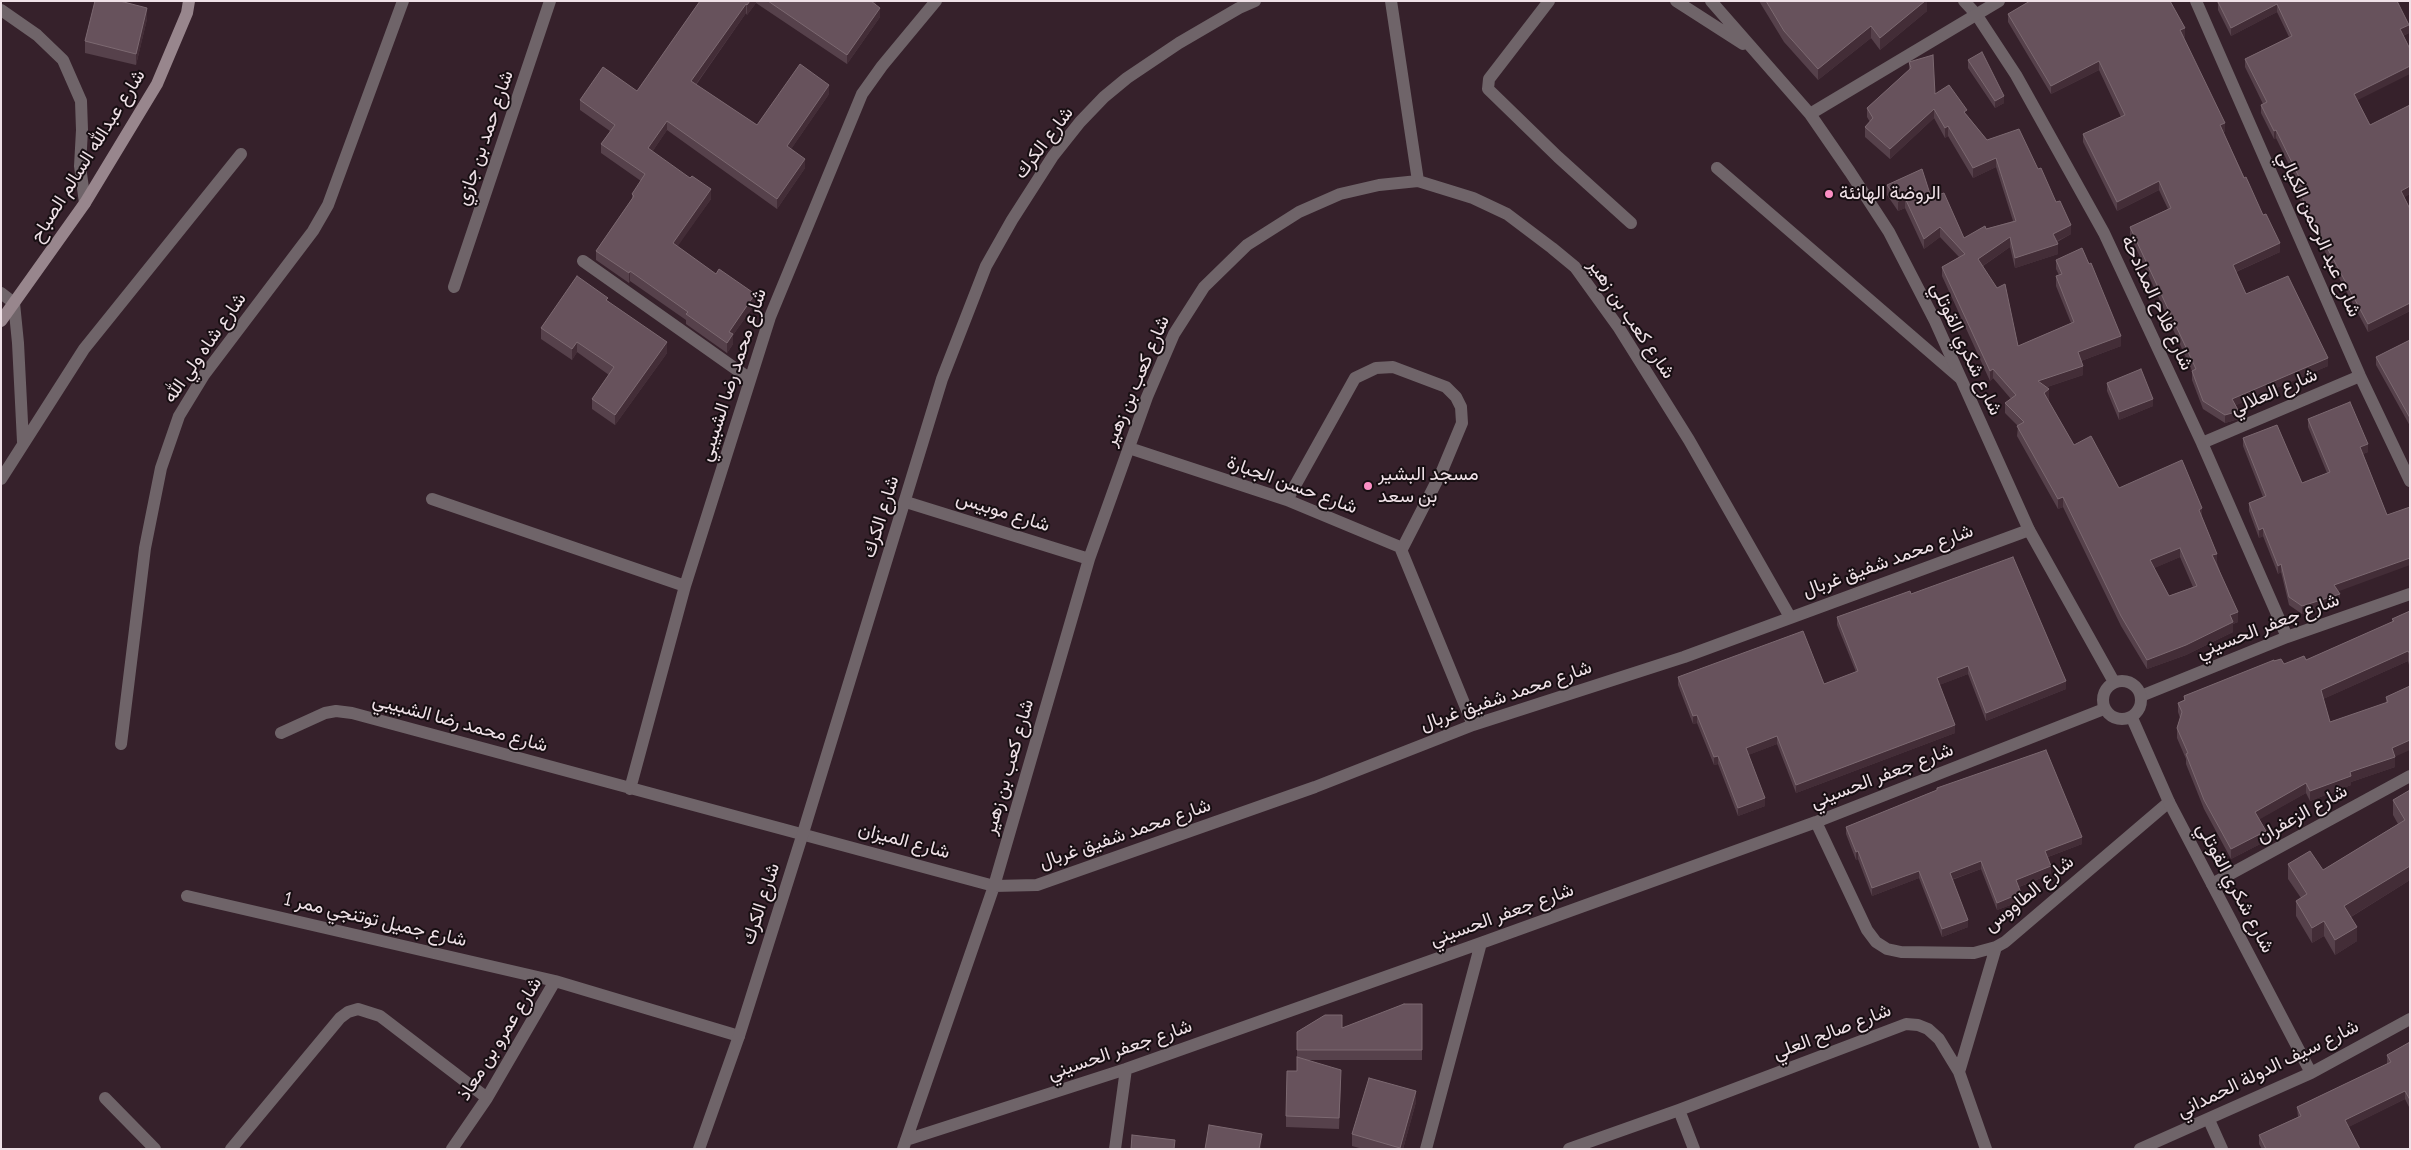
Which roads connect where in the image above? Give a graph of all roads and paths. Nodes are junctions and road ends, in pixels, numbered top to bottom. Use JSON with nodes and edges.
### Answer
{"nodes":[{"id":1,"x":189,"y":1,"type":"edge"},
{"id":2,"x":403,"y":1,"type":"edge"},
{"id":3,"x":550,"y":1,"type":"edge"},
{"id":4,"x":936,"y":1,"type":"edge"},
{"id":5,"x":1255,"y":1,"type":"edge"},
{"id":6,"x":1391,"y":1,"type":"edge"},
{"id":7,"x":1549,"y":1,"type":"edge"},
{"id":8,"x":1676,"y":1,"type":"edge"},
{"id":9,"x":1711,"y":1,"type":"edge"},
{"id":10,"x":1964,"y":1,"type":"edge"},
{"id":11,"x":1999,"y":1,"type":"edge"},
{"id":12,"x":2196,"y":1,"type":"edge"},
{"id":13,"x":1,"y":10,"type":"edge"},
{"id":14,"x":1976,"y":14,"type":"junction"},
{"id":15,"x":1754,"y":50,"type":"junction"},
{"id":16,"x":1810,"y":114,"type":"junction"},
{"id":17,"x":241,"y":154,"type":"dead end"},
{"id":18,"x":1717,"y":168,"type":"dead end"},
{"id":19,"x":1418,"y":181,"type":"junction"},
{"id":20,"x":85,"y":203,"type":"junction"},
{"id":21,"x":1631,"y":223,"type":"dead end"},
{"id":22,"x":582,"y":261,"type":"dead end"},
{"id":23,"x":454,"y":287,"type":"dead end"},
{"id":24,"x":1,"y":293,"type":"edge"},
{"id":25,"x":14,"y":304,"type":"junction"},
{"id":26,"x":1,"y":321,"type":"edge"},
{"id":27,"x":2360,"y":376,"type":"junction"},
{"id":28,"x":1960,"y":378,"type":"junction"},
{"id":29,"x":750,"y":379,"type":"junction"},
{"id":30,"x":23,"y":442,"type":"junction"},
{"id":31,"x":2202,"y":443,"type":"junction"},
{"id":32,"x":1129,"y":448,"type":"junction"},
{"id":33,"x":1,"y":479,"type":"edge"},
{"id":34,"x":2410,"y":481,"type":"edge"},
{"id":35,"x":432,"y":499,"type":"dead end"},
{"id":36,"x":1287,"y":500,"type":"junction"},
{"id":37,"x":906,"y":502,"type":"junction"},
{"id":38,"x":2029,"y":530,"type":"junction"},
{"id":39,"x":1402,"y":549,"type":"junction"},
{"id":40,"x":1088,"y":559,"type":"junction"},
{"id":41,"x":685,"y":586,"type":"junction"},
{"id":42,"x":2410,"y":594,"type":"edge"},
{"id":43,"x":1790,"y":617,"type":"junction"},
{"id":44,"x":2287,"y":637,"type":"junction"},
{"id":45,"x":2114,"y":682,"type":"junction"},
{"id":46,"x":2141,"y":696,"type":"junction"},
{"id":47,"x":2104,"y":709,"type":"junction"},
{"id":48,"x":2132,"y":718,"type":"junction"},
{"id":49,"x":1473,"y":725,"type":"junction"},
{"id":50,"x":281,"y":732,"type":"dead end"},
{"id":51,"x":121,"y":744,"type":"dead end"},
{"id":52,"x":2410,"y":776,"type":"edge"},
{"id":53,"x":630,"y":789,"type":"junction"},
{"id":54,"x":2169,"y":802,"type":"junction"},
{"id":55,"x":1816,"y":822,"type":"junction"},
{"id":56,"x":804,"y":833,"type":"junction"},
{"id":57,"x":2212,"y":884,"type":"junction"},
{"id":58,"x":994,"y":886,"type":"junction"},
{"id":59,"x":186,"y":896,"type":"dead end"},
{"id":60,"x":1481,"y":943,"type":"junction"},
{"id":61,"x":1996,"y":947,"type":"junction"},
{"id":62,"x":555,"y":981,"type":"junction"},
{"id":63,"x":2410,"y":1019,"type":"edge"},
{"id":64,"x":739,"y":1036,"type":"junction"},
{"id":65,"x":1126,"y":1069,"type":"junction"},
{"id":66,"x":1959,"y":1072,"type":"junction"},
{"id":67,"x":2311,"y":1073,"type":"junction"},
{"id":68,"x":105,"y":1098,"type":"dead end"},
{"id":69,"x":487,"y":1098,"type":"junction"},
{"id":70,"x":1679,"y":1110,"type":"junction"},
{"id":71,"x":2209,"y":1120,"type":"junction"},
{"id":72,"x":905,"y":1144,"type":"edge"},
{"id":73,"x":155,"y":1149,"type":"edge"},
{"id":74,"x":231,"y":1149,"type":"edge"},
{"id":75,"x":452,"y":1149,"type":"edge"},
{"id":76,"x":699,"y":1149,"type":"edge"},
{"id":77,"x":1115,"y":1149,"type":"edge"},
{"id":78,"x":1426,"y":1149,"type":"edge"},
{"id":79,"x":1569,"y":1149,"type":"edge"},
{"id":80,"x":1694,"y":1149,"type":"edge"},
{"id":81,"x":1986,"y":1149,"type":"edge"},
{"id":82,"x":2140,"y":1149,"type":"edge"},
{"id":83,"x":2222,"y":1149,"type":"edge"}],
"edges":[{"from":1,"to":20,"type":"main road","name":"شارع عبدالله السالم الصباح"},
{"from":2,"to":51,"type":"street","name":"شارع شاه ولي الله"},
{"from":3,"to":23,"type":"street","name":"شارع حمد بن جازي"},
{"from":4,"to":29,"type":"street","name":"شارع محمد رضا الشبيبي"},
{"from":5,"to":37,"type":"street","name":"شارع الكرك"},
{"from":6,"to":19,"type":"street"},
{"from":7,"to":21,"type":"street"},
{"from":8,"to":15,"type":"street","name":"شارع شكري القوتلي"},
{"from":9,"to":15,"type":"street","name":"شارع شكري القوتلي"},
{"from":10,"to":14,"type":"street","name":"شارع فلاح المدادحة"},
{"from":11,"to":14,"type":"street"},
{"from":12,"to":27,"type":"street","name":"شارع عبد الرحمن الكيالي"},
{"from":13,"to":20,"type":"street"},
{"from":14,"to":16,"type":"street"},
{"from":14,"to":31,"type":"street","name":"شارع فلاح المدادحة"},
{"from":15,"to":16,"type":"street","name":"شارع شكري القوتلي"},
{"from":16,"to":28,"type":"street","name":"شارع شكري القوتلي"},
{"from":17,"to":30,"type":"street"},
{"from":18,"to":28,"type":"street"},
{"from":19,"to":32,"type":"street","name":"شارع كعب بن زهير"},
{"from":19,"to":43,"type":"street","name":"شارع كعب بن زهير"},
{"from":20,"to":25,"type":"main road","name":"شارع عبدالله السالم الصباح"},
{"from":22,"to":29,"type":"street"},
{"from":24,"to":25,"type":"street"},
{"from":25,"to":26,"type":"main road","name":"شارع عبدالله السالم الصباح"},
{"from":25,"to":30,"type":"street"},
{"from":27,"to":31,"type":"street","name":"شارع العلالي"},
{"from":27,"to":34,"type":"street","name":"شارع عبد الرحمن الكيالي"},
{"from":28,"to":38,"type":"street","name":"شارع شكري القوتلي"},
{"from":29,"to":41,"type":"street","name":"شارع محمد رضا الشبيبي"},
{"from":30,"to":33,"type":"street"},
{"from":31,"to":44,"type":"street","name":"شارع فلاح المدادحة"},
{"from":32,"to":36,"type":"street","name":"شارع حسن الجبارة"},
{"from":32,"to":40,"type":"street","name":"شارع كعب بن زهير"},
{"from":35,"to":41,"type":"street"},
{"from":36,"to":39,"type":"street","name":"شارع حسن الجبارة"},
{"from":36,"to":39,"type":"street"},
{"from":37,"to":40,"type":"street","name":"شارع موبيس"},
{"from":37,"to":56,"type":"street","name":"شارع الكرك"},
{"from":38,"to":43,"type":"street","name":"شارع محمد شفيق غربال"},
{"from":38,"to":45,"type":"street","name":"شارع شكري القوتلي"},
{"from":39,"to":49,"type":"street"},
{"from":40,"to":58,"type":"street","name":"شارع كعب بن زهير"},
{"from":41,"to":53,"type":"street","name":"شارع محمد رضا الشبيبي"},
{"from":42,"to":44,"type":"street","name":"شارع جعفر الحسيني"},
{"from":43,"to":49,"type":"street","name":"شارع محمد شفيق غربال"},
{"from":44,"to":46,"type":"street","name":"شارع جعفر الحسيني"},
{"from":45,"to":46,"type":"street"},
{"from":45,"to":47,"type":"street"},
{"from":46,"to":48,"type":"street"},
{"from":47,"to":48,"type":"street"},
{"from":47,"to":55,"type":"street","name":"شارع جعفر الحسيني"},
{"from":48,"to":54,"type":"street","name":"شارع شكري القوتلي"},
{"from":49,"to":58,"type":"street","name":"شارع محمد شفيق غربال"},
{"from":50,"to":53,"type":"street","name":"شارع محمد رضا الشبيبي"},
{"from":52,"to":57,"type":"street","name":"شارع الزعفران"},
{"from":53,"to":56,"type":"street","name":"شارع محمد رضا الشبيبي"},
{"from":54,"to":57,"type":"street","name":"شارع شكري القوتلي"},
{"from":54,"to":61,"type":"street","name":"شارع الطاووس"},
{"from":55,"to":60,"type":"street","name":"شارع جعفر الحسيني"},
{"from":55,"to":61,"type":"street","name":"شارع الطاووس"},
{"from":56,"to":58,"type":"street","name":"شارع الميزان"},
{"from":56,"to":64,"type":"street","name":"شارع الكرك"},
{"from":57,"to":67,"type":"street","name":"شارع شكري القوتلي"},
{"from":58,"to":72,"type":"street","name":"شارع كعب بن زهير"},
{"from":59,"to":62,"type":"street","name":"شارع جميل توتنجي ممر 1"},
{"from":60,"to":65,"type":"street","name":"شارع جعفر الحسيني"},
{"from":60,"to":78,"type":"street"},
{"from":61,"to":66,"type":"street"},
{"from":62,"to":64,"type":"street","name":"شارع عمرو بن معاذ"},
{"from":62,"to":69,"type":"street","name":"شارع عمرو بن معاذ"},
{"from":63,"to":67,"type":"street","name":"شارع سيف الدولة الحمداني"},
{"from":64,"to":76,"type":"street","name":"شارع الكرك"},
{"from":65,"to":72,"type":"street","name":"شارع جعفر الحسيني"},
{"from":65,"to":77,"type":"street"},
{"from":66,"to":70,"type":"street","name":"شارع صالح العلي"},
{"from":66,"to":81,"type":"street","name":"شارع صالح العلي"},
{"from":67,"to":71,"type":"street","name":"شارع سيف الدولة الحمداني"},
{"from":68,"to":73,"type":"street"},
{"from":69,"to":74,"type":"street"},
{"from":69,"to":75,"type":"street","name":"شارع عمرو بن معاذ"},
{"from":70,"to":79,"type":"street","name":"شارع صالح العلي"},
{"from":70,"to":80,"type":"street"},
{"from":71,"to":82,"type":"street","name":"شارع سيف الدولة الحمداني"},
{"from":71,"to":83,"type":"street"}]}
